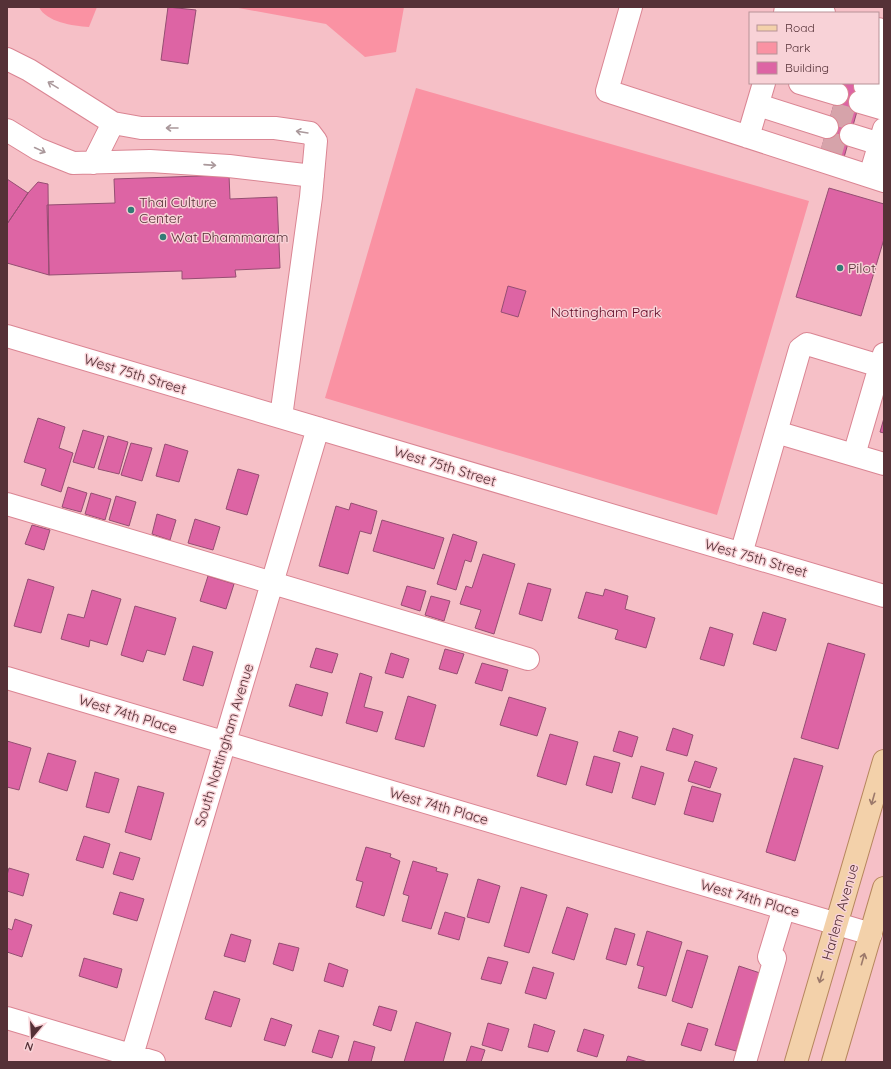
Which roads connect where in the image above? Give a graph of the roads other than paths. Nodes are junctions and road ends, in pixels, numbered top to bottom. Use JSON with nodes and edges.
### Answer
{"nodes":[{"id":1,"x":631,"y":7,"type":"edge"},
{"id":2,"x":804,"y":7,"type":"edge"},
{"id":3,"x":821,"y":12,"type":"edge"},
{"id":4,"x":7,"y":59,"type":"edge"},
{"id":5,"x":801,"y":84,"type":"edge"},
{"id":6,"x":878,"y":84,"type":"edge"},
{"id":7,"x":757,"y":107,"type":"edge"},
{"id":8,"x":863,"y":108,"type":"edge"},
{"id":9,"x":884,"y":109,"type":"edge"},
{"id":10,"x":830,"y":119,"type":"junction"},
{"id":11,"x":113,"y":123,"type":"junction"},
{"id":12,"x":7,"y":130,"type":"edge"},
{"id":13,"x":880,"y":153,"type":"edge"},
{"id":14,"x":93,"y":163,"type":"junction"},
{"id":15,"x":313,"y":176,"type":"junction"},
{"id":16,"x":7,"y":336,"type":"edge"},
{"id":17,"x":881,"y":370,"type":"edge"},
{"id":18,"x":876,"y":408,"type":"edge"},
{"id":19,"x":281,"y":417,"type":"junction"},
{"id":20,"x":318,"y":428,"type":"junction"},
{"id":21,"x":776,"y":432,"type":"junction"},
{"id":22,"x":854,"y":455,"type":"junction"},
{"id":23,"x":884,"y":464,"type":"edge"},
{"id":24,"x":7,"y":504,"type":"edge"},
{"id":25,"x":741,"y":554,"type":"junction"},
{"id":26,"x":272,"y":583,"type":"junction"},
{"id":27,"x":884,"y":596,"type":"edge"},
{"id":28,"x":528,"y":660,"type":"dead end"},
{"id":29,"x":7,"y":678,"type":"edge"},
{"id":30,"x":225,"y":742,"type":"junction"},
{"id":31,"x":884,"y":761,"type":"edge"},
{"id":32,"x":884,"y":888,"type":"edge"},
{"id":33,"x":784,"y":908,"type":"junction"},
{"id":34,"x":836,"y":923,"type":"junction"},
{"id":35,"x":871,"y":934,"type":"junction"},
{"id":36,"x":7,"y":1018,"type":"edge"},
{"id":37,"x":131,"y":1059,"type":"edge"},
{"id":38,"x":154,"y":1062,"type":"edge"},
{"id":39,"x":745,"y":1062,"type":"edge"},
{"id":40,"x":796,"y":1062,"type":"edge"},
{"id":41,"x":833,"y":1062,"type":"edge"}],
"edges":[{"from":1,"to":7,"type":"street"},
{"from":2,"to":3,"type":"street"},
{"from":11,"to":4,"type":"street","one_way":true},
{"from":5,"to":10,"type":"street"},
{"from":6,"to":8,"type":"street"},
{"from":7,"to":10,"type":"street"},
{"from":7,"to":10,"type":"street"},
{"from":7,"to":13,"type":"street"},
{"from":8,"to":9,"type":"street"},
{"from":8,"to":13,"type":"street"},
{"from":8,"to":13,"type":"street"},
{"from":11,"to":14,"type":"street"},
{"from":15,"to":11,"type":"street","one_way":true},
{"from":12,"to":14,"type":"street","one_way":true},
{"from":14,"to":15,"type":"street","one_way":true},
{"from":15,"to":19,"type":"street"},
{"from":16,"to":19,"type":"street","name":"West 75th Street"},
{"from":17,"to":18,"type":"street"},
{"from":17,"to":21,"type":"street"},
{"from":18,"to":22,"type":"street"},
{"from":19,"to":20,"type":"street","name":"West 75th Street"},
{"from":20,"to":25,"type":"street","name":"West 75th Street"},
{"from":20,"to":26,"type":"street","name":"South Nottingham Avenue"},
{"from":21,"to":22,"type":"street"},
{"from":21,"to":25,"type":"street"},
{"from":22,"to":23,"type":"street"},
{"from":24,"to":26,"type":"street"},
{"from":25,"to":27,"type":"street","name":"West 75th Street"},
{"from":26,"to":28,"type":"street"},
{"from":26,"to":30,"type":"street","name":"South Nottingham Avenue"},
{"from":29,"to":30,"type":"street","name":"West 74th Place"},
{"from":30,"to":33,"type":"street","name":"West 74th Place"},
{"from":30,"to":37,"type":"street","name":"South Nottingham Avenue"},
{"from":31,"to":34,"type":"main road","name":"Harlem Avenue","one_way":true},
{"from":32,"to":35,"type":"main road"},
{"from":33,"to":34,"type":"street","name":"West 74th Place"},
{"from":33,"to":39,"type":"street"},
{"from":34,"to":35,"type":"street","name":"West 74th Place"},
{"from":34,"to":40,"type":"main road","name":"Harlem Avenue","one_way":true},
{"from":41,"to":35,"type":"main road","one_way":true},
{"from":36,"to":37,"type":"street"},
{"from":37,"to":38,"type":"street"}]}
